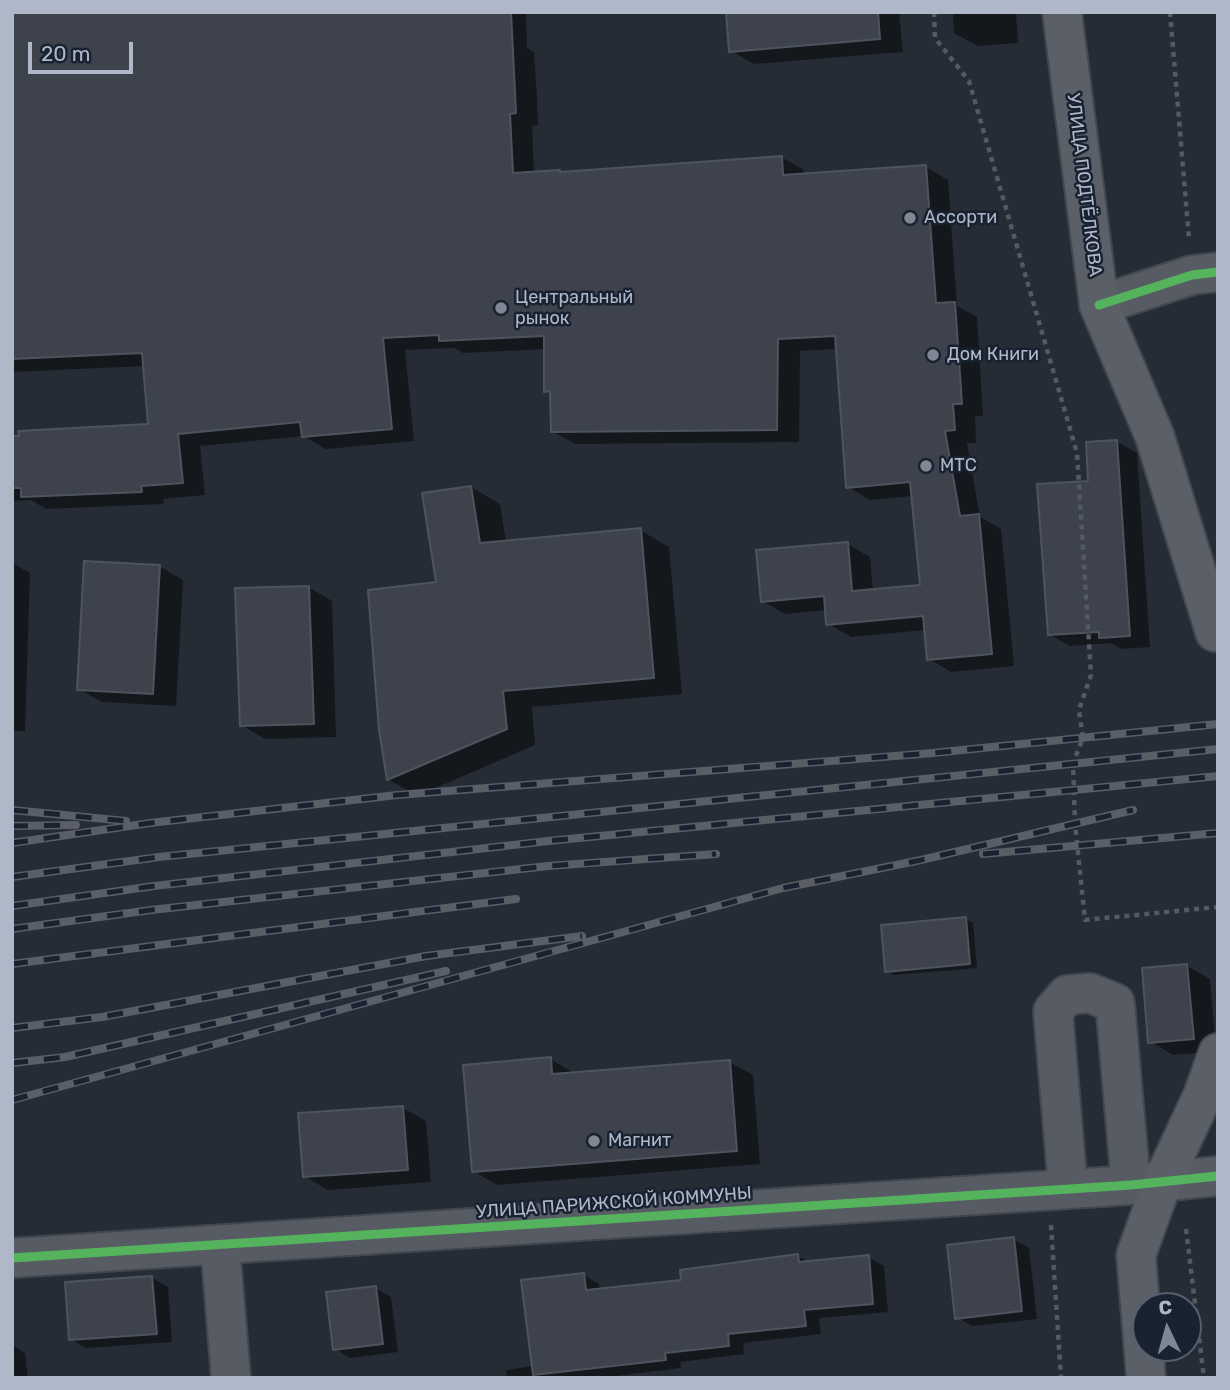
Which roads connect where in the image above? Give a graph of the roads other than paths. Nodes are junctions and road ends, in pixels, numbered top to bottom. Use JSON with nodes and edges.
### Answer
{"nodes":[{"id":1,"x":1062,"y":12,"type":"edge"},
{"id":2,"x":1205,"y":273,"type":"edge"},
{"id":3,"x":1100,"y":304,"type":"junction"},
{"id":4,"x":1214,"y":632,"type":"dead end"},
{"id":5,"x":1218,"y":1053,"type":"edge"},
{"id":6,"x":1176,"y":1181,"type":"edge"},
{"id":7,"x":1059,"y":1190,"type":"junction"},
{"id":8,"x":220,"y":1245,"type":"junction"},
{"id":9,"x":12,"y":1258,"type":"edge"},
{"id":10,"x":231,"y":1378,"type":"edge"},
{"id":11,"x":1146,"y":1378,"type":"edge"}],
"edges":[{"from":1,"to":3,"type":"main road","name":"УЛИЦА ПОДТЁЛКОВА"},
{"from":2,"to":3,"type":"street"},
{"from":3,"to":4,"type":"main road","name":"УЛИЦА ПОДТЁЛКОВА"},
{"from":5,"to":6,"type":"main road"},
{"from":6,"to":7,"type":"street","name":"УЛИЦА ПАРИЖСКОЙ КОММУНЫ"},
{"from":6,"to":7,"type":"street"},
{"from":6,"to":11,"type":"main road"},
{"from":7,"to":8,"type":"street","name":"УЛИЦА ПАРИЖСКОЙ КОММУНЫ"},
{"from":8,"to":9,"type":"street","name":"УЛИЦА ПАРИЖСКОЙ КОММУНЫ"},
{"from":8,"to":10,"type":"street"}]}
